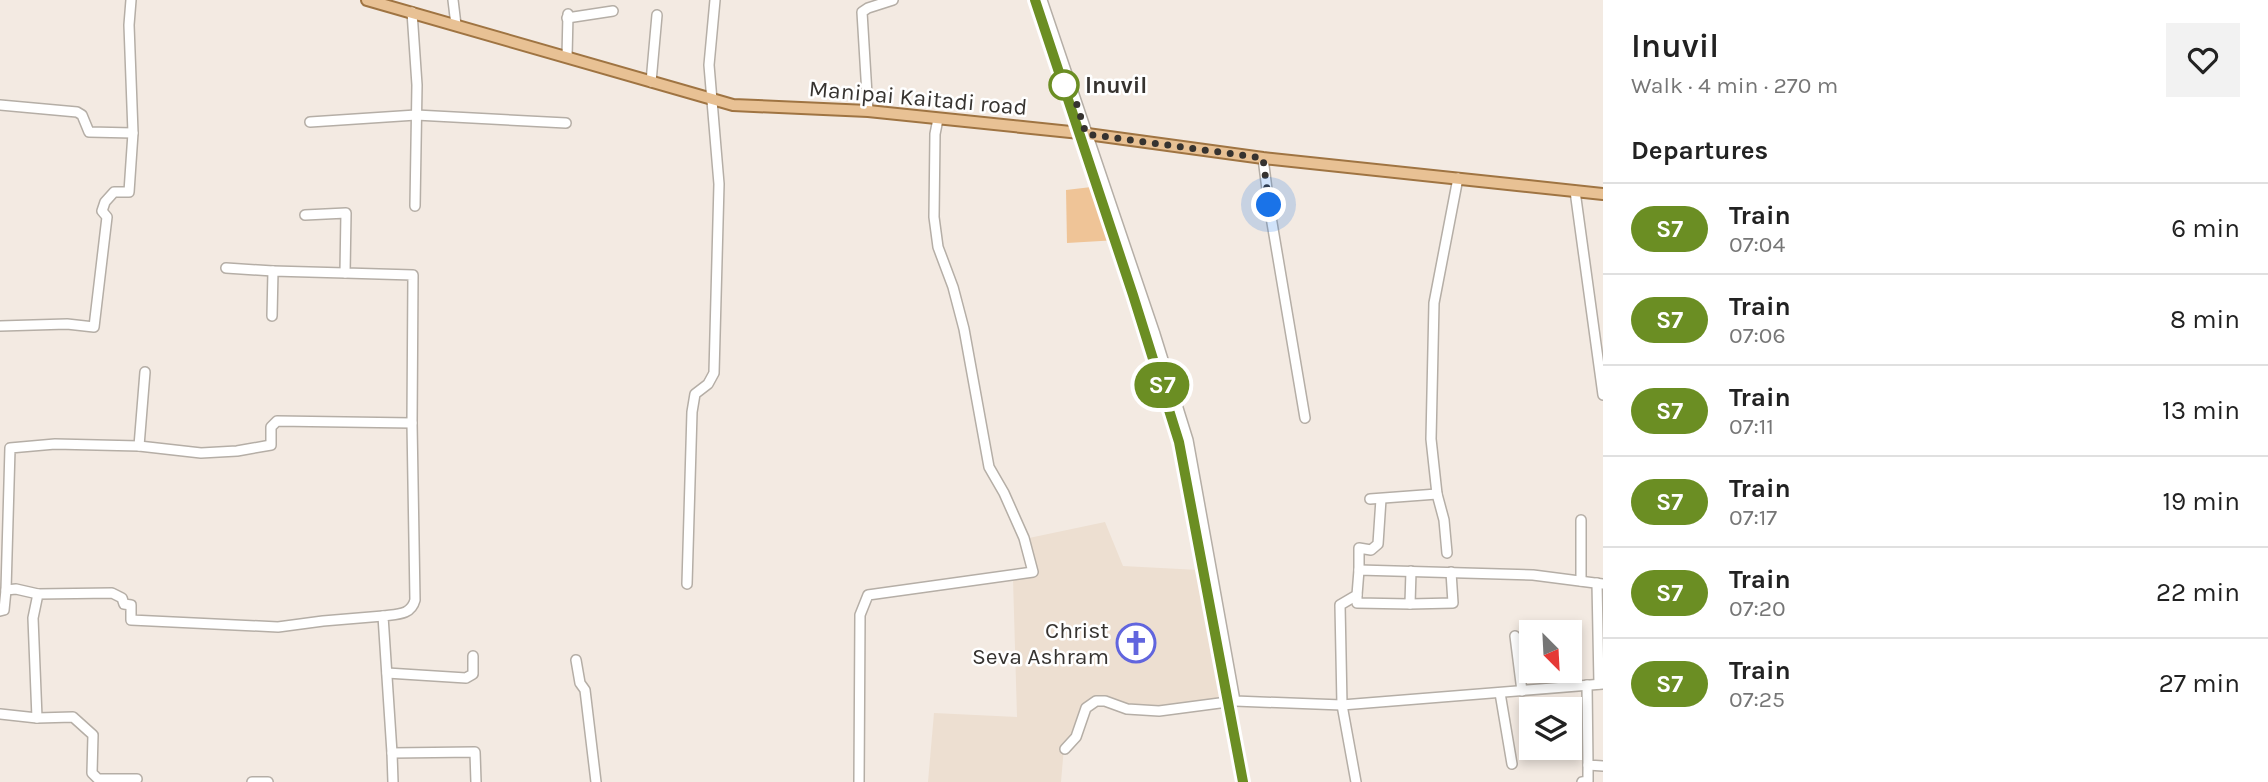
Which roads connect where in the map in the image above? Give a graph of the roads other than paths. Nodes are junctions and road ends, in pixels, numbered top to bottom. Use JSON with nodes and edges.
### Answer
{"nodes":[{"id":1,"x":130,"y":0,"type":"edge"},
{"id":2,"x":367,"y":0,"type":"edge"},
{"id":3,"x":453,"y":0,"type":"edge"},
{"id":4,"x":715,"y":0,"type":"edge"},
{"id":5,"x":893,"y":0,"type":"edge"},
{"id":6,"x":1042,"y":0,"type":"edge"},
{"id":7,"x":613,"y":11,"type":"dead end"},
{"id":8,"x":412,"y":12,"type":"junction"},
{"id":9,"x":657,"y":15,"type":"dead end"},
{"id":10,"x":456,"y":25,"type":"junction"},
{"id":11,"x":567,"y":57,"type":"junction"},
{"id":12,"x":652,"y":82,"type":"junction"},
{"id":13,"x":713,"y":99,"type":"junction"},
{"id":14,"x":0,"y":105,"type":"edge"},
{"id":15,"x":868,"y":111,"type":"junction"},
{"id":16,"x":416,"y":115,"type":"junction"},
{"id":17,"x":937,"y":118,"type":"junction"},
{"id":18,"x":310,"y":122,"type":"dead end"},
{"id":19,"x":566,"y":122,"type":"dead end"},
{"id":20,"x":133,"y":133,"type":"junction"},
{"id":21,"x":1086,"y":134,"type":"junction"},
{"id":22,"x":1263,"y":158,"type":"junction"},
{"id":23,"x":1458,"y":178,"type":"junction"},
{"id":24,"x":1574,"y":191,"type":"junction"},
{"id":25,"x":1603,"y":194,"type":"edge"},
{"id":26,"x":415,"y":206,"type":"dead end"},
{"id":27,"x":305,"y":215,"type":"dead end"},
{"id":28,"x":226,"y":268,"type":"dead end"},
{"id":29,"x":274,"y":271,"type":"junction"},
{"id":30,"x":345,"y":273,"type":"junction"},
{"id":31,"x":272,"y":316,"type":"dead end"},
{"id":32,"x":0,"y":326,"type":"edge"},
{"id":33,"x":145,"y":372,"type":"dead end"},
{"id":34,"x":1603,"y":395,"type":"edge"},
{"id":35,"x":1305,"y":418,"type":"dead end"},
{"id":36,"x":412,"y":423,"type":"junction"},
{"id":37,"x":139,"y":446,"type":"junction"},
{"id":38,"x":5,"y":448,"type":"edge"},
{"id":39,"x":1437,"y":494,"type":"junction"},
{"id":40,"x":1370,"y":499,"type":"dead end"},
{"id":41,"x":1381,"y":499,"type":"junction"},
{"id":42,"x":1581,"y":520,"type":"dead end"},
{"id":43,"x":1447,"y":554,"type":"dead end"},
{"id":44,"x":1359,"y":570,"type":"junction"},
{"id":45,"x":1411,"y":571,"type":"junction"},
{"id":46,"x":1451,"y":572,"type":"junction"},
{"id":47,"x":1581,"y":581,"type":"junction"},
{"id":48,"x":1600,"y":583,"type":"edge"},
{"id":49,"x":687,"y":584,"type":"dead end"},
{"id":50,"x":6,"y":590,"type":"junction"},
{"id":51,"x":38,"y":594,"type":"junction"},
{"id":52,"x":1357,"y":595,"type":"junction"},
{"id":53,"x":1410,"y":604,"type":"junction"},
{"id":54,"x":0,"y":611,"type":"edge"},
{"id":55,"x":383,"y":617,"type":"junction"},
{"id":56,"x":1515,"y":636,"type":"dead end"},
{"id":57,"x":473,"y":656,"type":"dead end"},
{"id":58,"x":576,"y":660,"type":"dead end"},
{"id":59,"x":387,"y":673,"type":"junction"},
{"id":60,"x":1601,"y":684,"type":"edge"},
{"id":61,"x":1587,"y":685,"type":"junction"},
{"id":62,"x":1522,"y":691,"type":"junction"},
{"id":63,"x":1500,"y":693,"type":"junction"},
{"id":64,"x":1235,"y":701,"type":"junction"},
{"id":65,"x":1342,"y":705,"type":"junction"},
{"id":66,"x":0,"y":714,"type":"edge"},
{"id":67,"x":37,"y":718,"type":"junction"},
{"id":68,"x":1065,"y":748,"type":"dead end"},
{"id":69,"x":392,"y":753,"type":"junction"},
{"id":70,"x":1512,"y":764,"type":"dead end"},
{"id":71,"x":1588,"y":765,"type":"junction"},
{"id":72,"x":1603,"y":766,"type":"edge"},
{"id":73,"x":137,"y":779,"type":"dead end"},
{"id":74,"x":252,"y":782,"type":"edge"},
{"id":75,"x":268,"y":782,"type":"edge"},
{"id":76,"x":393,"y":782,"type":"edge"},
{"id":77,"x":476,"y":782,"type":"edge"},
{"id":78,"x":596,"y":782,"type":"edge"},
{"id":79,"x":859,"y":782,"type":"edge"},
{"id":80,"x":1356,"y":782,"type":"edge"},
{"id":81,"x":1582,"y":782,"type":"edge"}],
"edges":[{"from":1,"to":20,"type":"street"},
{"from":2,"to":8,"type":"main road","name":"Manipai Kaitadi road"},
{"from":3,"to":10,"type":"street"},
{"from":4,"to":13,"type":"street"},
{"from":5,"to":15,"type":"street"},
{"from":6,"to":21,"type":"street"},
{"from":7,"to":11,"type":"street"},
{"from":8,"to":10,"type":"main road","name":"Manipai Kaitadi road"},
{"from":8,"to":16,"type":"street"},
{"from":9,"to":12,"type":"street"},
{"from":10,"to":11,"type":"main road","name":"Manipai Kaitadi road"},
{"from":11,"to":12,"type":"main road","name":"Manipai Kaitadi road"},
{"from":12,"to":13,"type":"main road","name":"Manipai Kaitadi road"},
{"from":13,"to":15,"type":"main road","name":"Manipai Kaitadi road"},
{"from":13,"to":49,"type":"street"},
{"from":14,"to":20,"type":"street"},
{"from":15,"to":17,"type":"main road","name":"Manipai Kaitadi road"},
{"from":16,"to":18,"type":"street"},
{"from":16,"to":19,"type":"street"},
{"from":16,"to":26,"type":"street"},
{"from":17,"to":21,"type":"main road","name":"Manipai Kaitadi road"},
{"from":17,"to":79,"type":"street"},
{"from":20,"to":32,"type":"street"},
{"from":21,"to":22,"type":"main road","name":"Manipai Kaitadi road"},
{"from":21,"to":64,"type":"street"},
{"from":22,"to":23,"type":"main road","name":"Manipai Kaitadi road"},
{"from":22,"to":35,"type":"street"},
{"from":23,"to":24,"type":"main road","name":"Manipai Kaitadi road"},
{"from":23,"to":39,"type":"street"},
{"from":24,"to":25,"type":"main road","name":"Manipai Kaitadi road"},
{"from":24,"to":34,"type":"street"},
{"from":27,"to":30,"type":"street"},
{"from":28,"to":29,"type":"street"},
{"from":29,"to":30,"type":"street"},
{"from":29,"to":31,"type":"street"},
{"from":30,"to":36,"type":"street"},
{"from":33,"to":37,"type":"street"},
{"from":36,"to":37,"type":"street"},
{"from":36,"to":55,"type":"street"},
{"from":37,"to":38,"type":"street"},
{"from":38,"to":50,"type":"street"},
{"from":39,"to":41,"type":"street"},
{"from":39,"to":43,"type":"street"},
{"from":40,"to":41,"type":"street"},
{"from":41,"to":44,"type":"street"},
{"from":42,"to":47,"type":"street"},
{"from":44,"to":45,"type":"street"},
{"from":44,"to":52,"type":"street"},
{"from":45,"to":46,"type":"street"},
{"from":45,"to":53,"type":"street"},
{"from":46,"to":47,"type":"street"},
{"from":46,"to":53,"type":"street"},
{"from":47,"to":48,"type":"street"},
{"from":48,"to":60,"type":"street"},
{"from":50,"to":51,"type":"street"},
{"from":50,"to":54,"type":"street"},
{"from":51,"to":55,"type":"street"},
{"from":51,"to":67,"type":"street"},
{"from":52,"to":53,"type":"street"},
{"from":52,"to":65,"type":"street"},
{"from":55,"to":59,"type":"street"},
{"from":56,"to":62,"type":"street"},
{"from":57,"to":59,"type":"street"},
{"from":58,"to":78,"type":"street"},
{"from":59,"to":69,"type":"street"},
{"from":60,"to":61,"type":"street"},
{"from":61,"to":62,"type":"street"},
{"from":61,"to":71,"type":"street"},
{"from":62,"to":63,"type":"street"},
{"from":63,"to":65,"type":"street"},
{"from":63,"to":70,"type":"street"},
{"from":64,"to":65,"type":"street"},
{"from":64,"to":68,"type":"street"},
{"from":65,"to":80,"type":"street"},
{"from":66,"to":67,"type":"street"},
{"from":67,"to":73,"type":"street"},
{"from":69,"to":76,"type":"street"},
{"from":69,"to":77,"type":"street"},
{"from":71,"to":72,"type":"street"},
{"from":71,"to":81,"type":"street"},
{"from":74,"to":75,"type":"street"}]}
